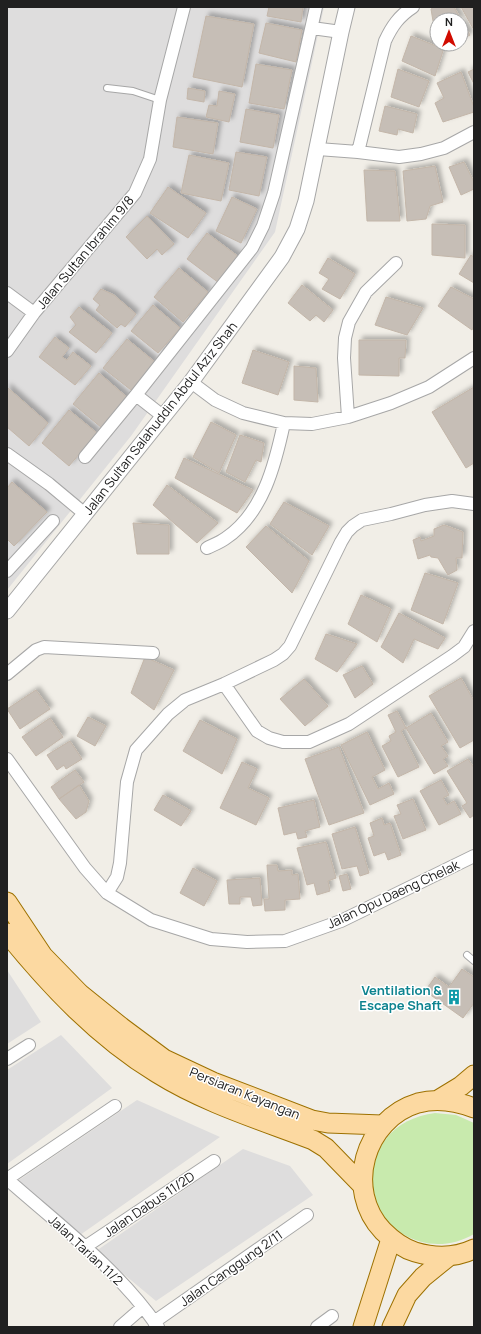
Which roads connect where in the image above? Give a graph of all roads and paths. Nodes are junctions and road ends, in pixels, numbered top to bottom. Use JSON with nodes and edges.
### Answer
{"nodes":[{"id":1,"x":184,"y":7,"type":"edge"},
{"id":2,"x":316,"y":7,"type":"edge"},
{"id":3,"x":347,"y":7,"type":"edge"},
{"id":4,"x":413,"y":7,"type":"edge"},
{"id":5,"x":312,"y":28,"type":"junction"},
{"id":6,"x":341,"y":32,"type":"junction"},
{"id":7,"x":107,"y":88,"type":"dead end"},
{"id":8,"x":160,"y":100,"type":"junction"},
{"id":9,"x":474,"y":132,"type":"edge"},
{"id":10,"x":318,"y":149,"type":"junction"},
{"id":11,"x":358,"y":152,"type":"junction"},
{"id":12,"x":396,"y":263,"type":"dead end"},
{"id":13,"x":7,"y":293,"type":"edge"},
{"id":14,"x":34,"y":314,"type":"junction"},
{"id":15,"x":7,"y":351,"type":"edge"},
{"id":16,"x":474,"y":358,"type":"edge"},
{"id":17,"x":191,"y":382,"type":"junction"},
{"id":18,"x":136,"y":395,"type":"junction"},
{"id":19,"x":164,"y":417,"type":"junction"},
{"id":20,"x":348,"y":417,"type":"junction"},
{"id":21,"x":284,"y":423,"type":"junction"},
{"id":22,"x":7,"y":454,"type":"edge"},
{"id":23,"x":85,"y":457,"type":"dead end"},
{"id":24,"x":474,"y":504,"type":"edge"},
{"id":25,"x":85,"y":514,"type":"junction"},
{"id":26,"x":53,"y":521,"type":"dead end"},
{"id":27,"x":207,"y":548,"type":"dead end"},
{"id":28,"x":7,"y":571,"type":"edge"},
{"id":29,"x":7,"y":609,"type":"edge"},
{"id":30,"x":474,"y":631,"type":"edge"},
{"id":31,"x":153,"y":653,"type":"dead end"},
{"id":32,"x":7,"y":674,"type":"edge"},
{"id":33,"x":224,"y":684,"type":"junction"},
{"id":34,"x":7,"y":759,"type":"edge"},
{"id":35,"x":474,"y":856,"type":"edge"},
{"id":36,"x":107,"y":893,"type":"junction"},
{"id":37,"x":7,"y":902,"type":"edge"},
{"id":38,"x":7,"y":933,"type":"edge"},
{"id":39,"x":467,"y":955,"type":"dead end"},
{"id":40,"x":474,"y":961,"type":"edge"},
{"id":41,"x":29,"y":1044,"type":"dead end"},
{"id":42,"x":7,"y":1059,"type":"edge"},
{"id":43,"x":474,"y":1076,"type":"edge"},
{"id":44,"x":438,"y":1100,"type":"junction"},
{"id":45,"x":116,"y":1106,"type":"dead end"},
{"id":46,"x":474,"y":1108,"type":"edge"},
{"id":47,"x":382,"y":1126,"type":"junction"},
{"id":48,"x":214,"y":1161,"type":"dead end"},
{"id":49,"x":7,"y":1179,"type":"edge"},
{"id":50,"x":362,"y":1185,"type":"junction"},
{"id":51,"x":307,"y":1215,"type":"dead end"},
{"id":52,"x":391,"y":1239,"type":"junction"},
{"id":53,"x":85,"y":1247,"type":"junction"},
{"id":54,"x":474,"y":1249,"type":"edge"},
{"id":55,"x":449,"y":1256,"type":"junction"},
{"id":56,"x":143,"y":1307,"type":"junction"},
{"id":57,"x":332,"y":1316,"type":"dead end"},
{"id":58,"x":156,"y":1324,"type":"edge"},
{"id":59,"x":120,"y":1327,"type":"edge"},
{"id":60,"x":317,"y":1327,"type":"edge"},
{"id":61,"x":363,"y":1327,"type":"edge"},
{"id":62,"x":392,"y":1327,"type":"edge"}],
"edges":[{"from":1,"to":8,"type":"street","name":"Jalan Sultan Ibrahim 9/8"},
{"from":2,"to":5,"type":"street"},
{"from":3,"to":6,"type":"street","name":"Jalan Sultan Salahuddin Abdul Aziz Shah"},
{"from":4,"to":11,"type":"street"},
{"from":5,"to":6,"type":"street"},
{"from":5,"to":18,"type":"street"},
{"from":6,"to":10,"type":"street","name":"Jalan Sultan Salahuddin Abdul Aziz Shah"},
{"from":7,"to":8,"type":"lane"},
{"from":8,"to":14,"type":"street","name":"Jalan Sultan Ibrahim 9/8"},
{"from":9,"to":11,"type":"street"},
{"from":10,"to":11,"type":"street"},
{"from":10,"to":17,"type":"street","name":"Jalan Sultan Salahuddin Abdul Aziz Shah"},
{"from":12,"to":20,"type":"street"},
{"from":13,"to":14,"type":"street"},
{"from":14,"to":15,"type":"street","name":"Jalan Sultan Ibrahim 9/8"},
{"from":16,"to":20,"type":"street"},
{"from":17,"to":19,"type":"street","name":"Jalan Sultan Salahuddin Abdul Aziz Shah"},
{"from":17,"to":21,"type":"street"},
{"from":18,"to":19,"type":"street"},
{"from":18,"to":23,"type":"street"},
{"from":19,"to":25,"type":"street","name":"Jalan Sultan Salahuddin Abdul Aziz Shah"},
{"from":20,"to":21,"type":"street"},
{"from":21,"to":27,"type":"street"},
{"from":22,"to":25,"type":"street"},
{"from":24,"to":33,"type":"street"},
{"from":25,"to":29,"type":"street","name":"Jalan Sultan Salahuddin Abdul Aziz Shah"},
{"from":26,"to":28,"type":"street"},
{"from":30,"to":33,"type":"street"},
{"from":31,"to":32,"type":"street"},
{"from":33,"to":36,"type":"street"},
{"from":34,"to":36,"type":"street","name":"Jalan Opu Daeng Chelak"},
{"from":35,"to":36,"type":"street","name":"Jalan Opu Daeng Chelak"},
{"from":37,"to":47,"type":"main road","name":"Persiaran Kayangan"},
{"from":38,"to":50,"type":"main road","name":"Persiaran Kayangan"},
{"from":39,"to":40,"type":"lane"},
{"from":41,"to":42,"type":"street"},
{"from":43,"to":44,"type":"main road"},
{"from":44,"to":46,"type":"main road"},
{"from":44,"to":47,"type":"main road"},
{"from":45,"to":49,"type":"street"},
{"from":47,"to":50,"type":"main road"},
{"from":48,"to":53,"type":"street","name":"Jalan Dabus 11/2D"},
{"from":49,"to":53,"type":"street","name":"Jalan Tarian 11/2"},
{"from":50,"to":52,"type":"main road"},
{"from":51,"to":58,"type":"street","name":"Jalan Canggung 2/11"},
{"from":52,"to":55,"type":"main road"},
{"from":52,"to":61,"type":"main road"},
{"from":53,"to":56,"type":"street","name":"Jalan Tarian 11/2"},
{"from":54,"to":55,"type":"main road"},
{"from":55,"to":62,"type":"main road"},
{"from":56,"to":58,"type":"street","name":"Jalan Tarian 11/2"},
{"from":56,"to":59,"type":"street"},
{"from":57,"to":60,"type":"street"}]}
